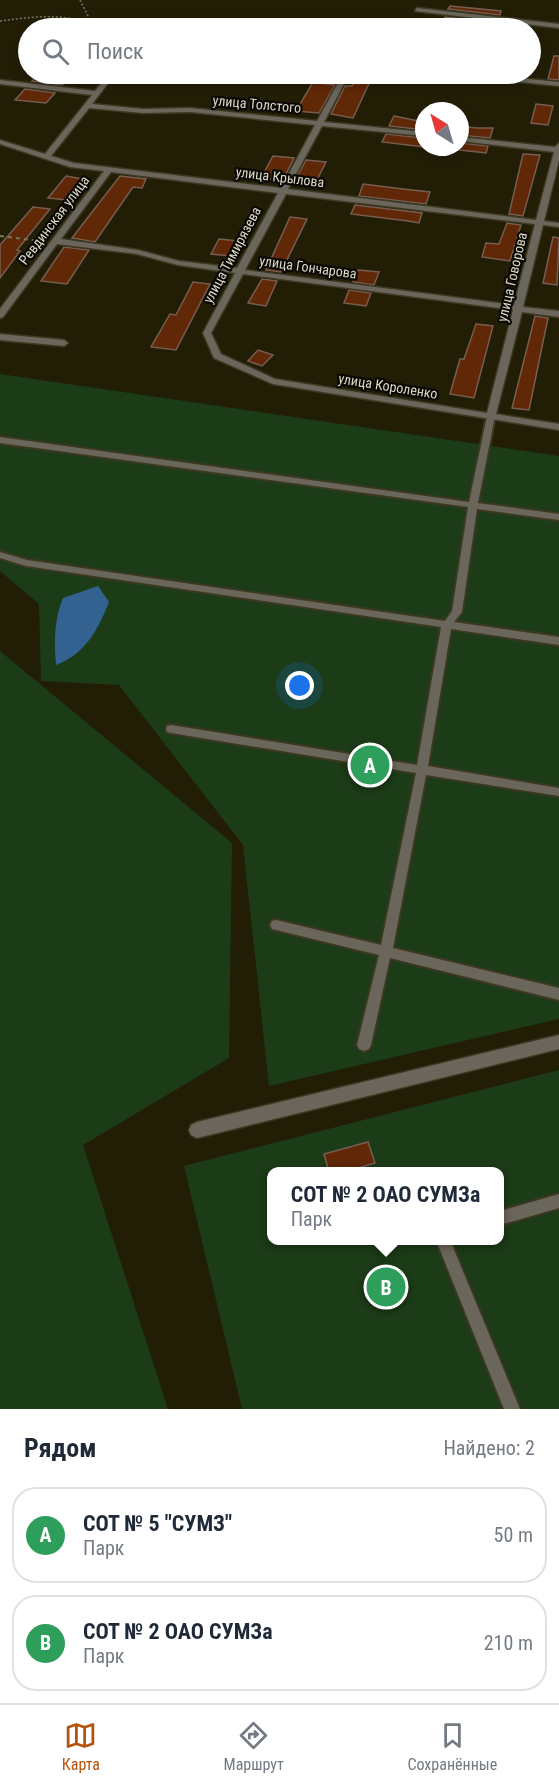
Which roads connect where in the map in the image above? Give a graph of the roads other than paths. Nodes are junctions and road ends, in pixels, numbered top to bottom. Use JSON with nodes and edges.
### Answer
{"nodes":[{"id":1,"x":417,"y":10,"type":"dead end"},
{"id":2,"x":488,"y":18,"type":"edge"},
{"id":3,"x":541,"y":24,"type":"edge"},
{"id":4,"x":559,"y":26,"type":"edge"},
{"id":5,"x":0,"y":82,"type":"edge"},
{"id":6,"x":541,"y":82,"type":"edge"},
{"id":7,"x":104,"y":84,"type":"edge"},
{"id":8,"x":341,"y":84,"type":"edge"},
{"id":9,"x":559,"y":84,"type":"edge"},
{"id":10,"x":97,"y":93,"type":"junction"},
{"id":11,"x":87,"y":106,"type":"junction"},
{"id":12,"x":321,"y":122,"type":"junction"},
{"id":13,"x":415,"y":133,"type":"edge"},
{"id":14,"x":469,"y":140,"type":"edge"},
{"id":15,"x":0,"y":142,"type":"edge"},
{"id":16,"x":558,"y":148,"type":"edge"},
{"id":17,"x":48,"y":155,"type":"junction"},
{"id":18,"x":109,"y":169,"type":"junction"},
{"id":19,"x":281,"y":191,"type":"junction"},
{"id":20,"x":539,"y":223,"type":"junction"},
{"id":21,"x":559,"y":225,"type":"edge"},
{"id":22,"x":54,"y":242,"type":"junction"},
{"id":23,"x":240,"y":271,"type":"junction"},
{"id":24,"x":519,"y":309,"type":"junction"},
{"id":25,"x":559,"y":314,"type":"edge"},
{"id":26,"x":0,"y":315,"type":"edge"},
{"id":27,"x":0,"y":337,"type":"edge"},
{"id":28,"x":64,"y":343,"type":"dead end"},
{"id":29,"x":217,"y":356,"type":"joint"},
{"id":30,"x":491,"y":416,"type":"junction"},
{"id":31,"x":559,"y":427,"type":"edge"},
{"id":32,"x":0,"y":440,"type":"edge"},
{"id":33,"x":473,"y":505,"type":"junction"},
{"id":34,"x":559,"y":517,"type":"edge"},
{"id":35,"x":0,"y":555,"type":"edge"},
{"id":36,"x":446,"y":626,"type":"junction"},
{"id":37,"x":559,"y":641,"type":"edge"},
{"id":38,"x":171,"y":729,"type":"dead end"},
{"id":39,"x":423,"y":770,"type":"junction"},
{"id":40,"x":559,"y":792,"type":"edge"},
{"id":41,"x":276,"y":925,"type":"dead end"},
{"id":42,"x":387,"y":952,"type":"junction"},
{"id":43,"x":559,"y":994,"type":"edge"},
{"id":44,"x":559,"y":1042,"type":"edge"},
{"id":45,"x":364,"y":1045,"type":"dead end"},
{"id":46,"x":197,"y":1130,"type":"dead end"},
{"id":47,"x":559,"y":1201,"type":"edge"},
{"id":48,"x":504,"y":1217,"type":"edge"},
{"id":49,"x":445,"y":1245,"type":"edge"},
{"id":50,"x":512,"y":1409,"type":"edge"}],
"edges":[{"from":1,"to":2,"type":"street"},
{"from":3,"to":4,"type":"street"},
{"from":5,"to":10,"type":"street"},
{"from":6,"to":9,"type":"street"},
{"from":7,"to":10,"type":"street"},
{"from":8,"to":12,"type":"street","name":"улица Тимирязева"},
{"from":10,"to":11,"type":"street"},
{"from":11,"to":12,"type":"street","name":"улица Толстого"},
{"from":11,"to":17,"type":"street"},
{"from":12,"to":13,"type":"street","name":"улица Толстого"},
{"from":12,"to":19,"type":"street","name":"улица Тимирязева"},
{"from":14,"to":16,"type":"street"},
{"from":15,"to":17,"type":"street","name":"улица Крылова"},
{"from":16,"to":20,"type":"street","name":"улица Говорова"},
{"from":17,"to":18,"type":"street","name":"улица Крылова"},
{"from":18,"to":19,"type":"street","name":"улица Крылова"},
{"from":18,"to":22,"type":"street","name":"Ревдинская улица"},
{"from":19,"to":20,"type":"street","name":"улица Крылова"},
{"from":19,"to":23,"type":"street","name":"улица Тимирязева"},
{"from":20,"to":21,"type":"street","name":"улица Крылова"},
{"from":20,"to":24,"type":"street","name":"улица Говорова"},
{"from":22,"to":23,"type":"street","name":"улица Гончарова"},
{"from":22,"to":26,"type":"street","name":"Ревдинская улица"},
{"from":23,"to":24,"type":"street","name":"улица Гончарова"},
{"from":23,"to":29,"type":"street","name":"улица Тимирязева"},
{"from":24,"to":25,"type":"street","name":"улица Гончарова"},
{"from":24,"to":30,"type":"street","name":"улица Говорова"},
{"from":27,"to":28,"type":"street"},
{"from":29,"to":30,"type":"street","name":"улица Короленко"},
{"from":30,"to":31,"type":"street","name":"улица Короленко"},
{"from":30,"to":33,"type":"lane"},
{"from":32,"to":33,"type":"lane"},
{"from":33,"to":34,"type":"lane"},
{"from":33,"to":36,"type":"lane"},
{"from":35,"to":36,"type":"lane"},
{"from":36,"to":37,"type":"lane"},
{"from":36,"to":39,"type":"lane"},
{"from":38,"to":39,"type":"lane"},
{"from":39,"to":40,"type":"lane"},
{"from":39,"to":42,"type":"lane"},
{"from":41,"to":42,"type":"lane"},
{"from":42,"to":43,"type":"lane"},
{"from":42,"to":45,"type":"lane"},
{"from":44,"to":46,"type":"street"},
{"from":47,"to":48,"type":"lane"},
{"from":49,"to":50,"type":"lane"}]}
